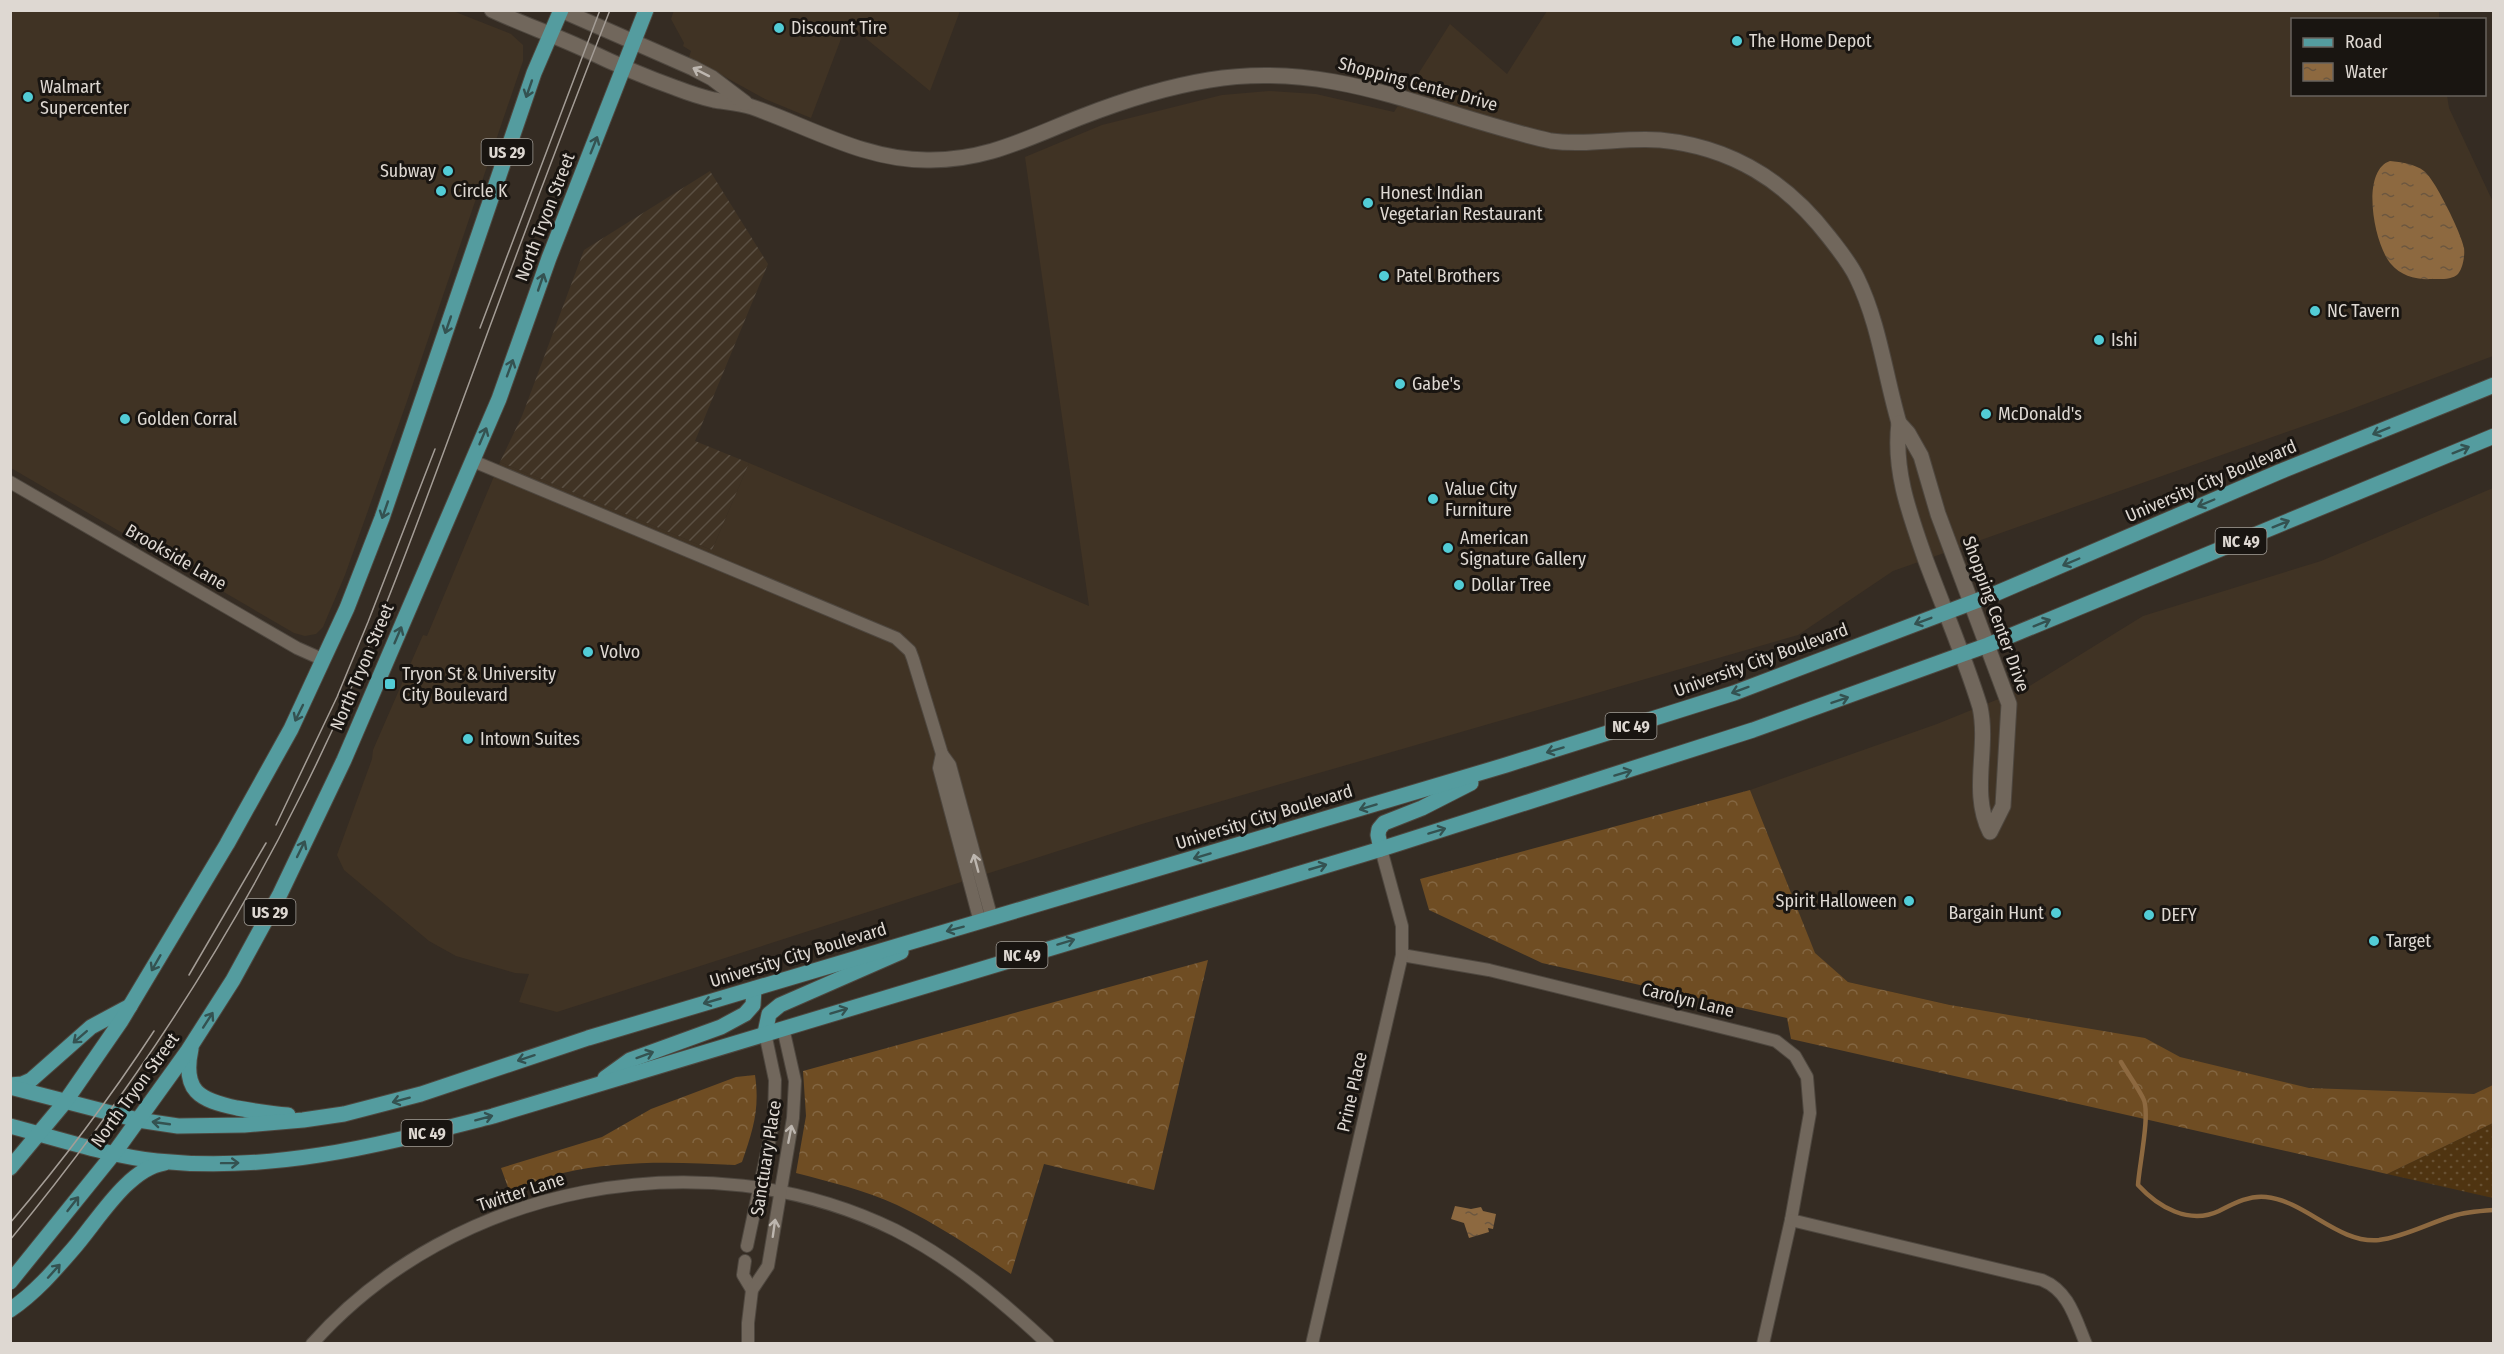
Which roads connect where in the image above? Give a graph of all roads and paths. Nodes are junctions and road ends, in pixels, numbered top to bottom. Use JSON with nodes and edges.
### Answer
{"nodes":[{"id":1,"x":492,"y":10,"type":"edge"},
{"id":2,"x":561,"y":10,"type":"edge"},
{"id":3,"x":646,"y":10,"type":"edge"},
{"id":4,"x":550,"y":35,"type":"junction"},
{"id":5,"x":635,"y":43,"type":"junction"},
{"id":6,"x":625,"y":69,"type":"junction"},
{"id":7,"x":749,"y":106,"type":"junction"},
{"id":8,"x":2493,"y":385,"type":"edge"},
{"id":9,"x":1899,"y":423,"type":"junction"},
{"id":10,"x":2493,"y":436,"type":"edge"},
{"id":11,"x":473,"y":461,"type":"junction"},
{"id":12,"x":10,"y":482,"type":"edge"},
{"id":13,"x":1972,"y":603,"type":"junction"},
{"id":14,"x":1946,"y":613,"type":"junction"},
{"id":15,"x":1988,"y":645,"type":"junction"},
{"id":16,"x":1962,"y":656,"type":"junction"},
{"id":17,"x":324,"y":660,"type":"junction"},
{"id":18,"x":1506,"y":765,"type":"junction"},
{"id":19,"x":1381,"y":849,"type":"junction"},
{"id":20,"x":986,"y":921,"type":"junction"},
{"id":21,"x":930,"y":936,"type":"junction"},
{"id":22,"x":1402,"y":955,"type":"junction"},
{"id":23,"x":754,"y":989,"type":"junction"},
{"id":24,"x":130,"y":1006,"type":"junction"},
{"id":25,"x":783,"y":1028,"type":"junction"},
{"id":26,"x":765,"y":1033,"type":"junction"},
{"id":27,"x":195,"y":1040,"type":"junction"},
{"id":28,"x":595,"y":1085,"type":"junction"},
{"id":29,"x":10,"y":1086,"type":"edge"},
{"id":30,"x":65,"y":1102,"type":"junction"},
{"id":31,"x":321,"y":1118,"type":"junction"},
{"id":32,"x":138,"y":1119,"type":"junction"},
{"id":33,"x":10,"y":1126,"type":"edge"},
{"id":34,"x":39,"y":1134,"type":"junction"},
{"id":35,"x":115,"y":1152,"type":"junction"},
{"id":36,"x":172,"y":1162,"type":"junction"},
{"id":37,"x":10,"y":1168,"type":"edge"},
{"id":38,"x":760,"y":1188,"type":"junction"},
{"id":39,"x":779,"y":1191,"type":"junction"},
{"id":40,"x":1791,"y":1220,"type":"junction"},
{"id":41,"x":747,"y":1246,"type":"dead end"},
{"id":42,"x":745,"y":1261,"type":"dead end"},
{"id":43,"x":10,"y":1282,"type":"edge"},
{"id":44,"x":752,"y":1290,"type":"junction"},
{"id":45,"x":10,"y":1310,"type":"edge"},
{"id":46,"x":312,"y":1344,"type":"edge"},
{"id":47,"x":748,"y":1344,"type":"edge"},
{"id":48,"x":1047,"y":1344,"type":"edge"},
{"id":49,"x":1312,"y":1344,"type":"edge"},
{"id":50,"x":1763,"y":1344,"type":"edge"},
{"id":51,"x":2086,"y":1344,"type":"edge"}],
"edges":[{"from":1,"to":4,"type":"street","name":"Shopping Center Drive"},
{"from":2,"to":4,"type":"main road","name":"North Tryon Street","number":"US 29"},
{"from":2,"to":5,"type":"street","name":"Shopping Center Drive"},
{"from":3,"to":5,"type":"main road","name":"North Tryon Street","number":"US 29"},
{"from":4,"to":6,"type":"street","name":"Shopping Center Drive"},
{"from":4,"to":17,"type":"main road","name":"North Tryon Street","number":"US 29","one_way":true},
{"from":5,"to":6,"type":"main road","name":"North Tryon Street","number":"US 29"},
{"from":7,"to":5,"type":"street","name":"Shopping Center Drive","one_way":true},
{"from":6,"to":7,"type":"street","name":"Shopping Center Drive"},
{"from":11,"to":6,"type":"main road","name":"North Tryon Street","number":"US 29","one_way":true},
{"from":7,"to":9,"type":"street","name":"Shopping Center Drive"},
{"from":8,"to":13,"type":"main road","name":"University City Boulevard","number":"NC 49","one_way":true},
{"from":9,"to":13,"type":"street","name":"Shopping Center Drive"},
{"from":9,"to":14,"type":"street","name":"Shopping Center Drive"},
{"from":15,"to":10,"type":"main road","number":"NC 49","one_way":true},
{"from":11,"to":20,"type":"street"},
{"from":27,"to":11,"type":"main road","name":"North Tryon Street","number":"US 29","one_way":true},
{"from":12,"to":17,"type":"street","name":"Brookside Lane"},
{"from":13,"to":14,"type":"main road","name":"University City Boulevard","number":"NC 49"},
{"from":13,"to":15,"type":"street","name":"Shopping Center Drive"},
{"from":14,"to":16,"type":"street","name":"Shopping Center Drive"},
{"from":14,"to":18,"type":"main road","name":"University City Boulevard","number":"NC 49","one_way":true},
{"from":15,"to":16,"type":"main road","number":"NC 49"},
{"from":15,"to":16,"type":"street","name":"Shopping Center Drive"},
{"from":19,"to":16,"type":"main road","number":"NC 49","one_way":true},
{"from":17,"to":24,"type":"main road","name":"North Tryon Street","number":"US 29","one_way":true},
{"from":18,"to":19,"type":"main road"},
{"from":18,"to":20,"type":"main road","name":"University City Boulevard","number":"NC 49","one_way":true},
{"from":19,"to":22,"type":"street","name":"Prine Place"},
{"from":25,"to":19,"type":"main road","number":"NC 49","one_way":true},
{"from":20,"to":21,"type":"main road","name":"University City Boulevard","number":"NC 49","one_way":true},
{"from":21,"to":23,"type":"main road","name":"University City Boulevard","number":"NC 49"},
{"from":21,"to":26,"type":"main road"},
{"from":22,"to":40,"type":"street","name":"Carolyn Lane"},
{"from":22,"to":49,"type":"street","name":"Prine Place"},
{"from":28,"to":23,"type":"main road","one_way":true},
{"from":23,"to":31,"type":"main road","name":"University City Boulevard","number":"NC 49","one_way":true},
{"from":24,"to":29,"type":"main road","one_way":true},
{"from":24,"to":30,"type":"main road","name":"North Tryon Street"},
{"from":25,"to":26,"type":"main road","number":"NC 49"},
{"from":39,"to":25,"type":"street","name":"Sanctuary Place","one_way":true},
{"from":26,"to":28,"type":"main road","number":"NC 49"},
{"from":26,"to":38,"type":"street","name":"Sanctuary Place"},
{"from":27,"to":31,"type":"main road"},
{"from":27,"to":32,"type":"main road","name":"North Tryon Street","number":"US 29"},
{"from":36,"to":28,"type":"main road","number":"NC 49","one_way":true},
{"from":29,"to":30,"type":"main road","name":"University City Boulevard"},
{"from":30,"to":32,"type":"main road","name":"University City Boulevard","number":"NC 49"},
{"from":30,"to":34,"type":"main road","name":"North Tryon Street"},
{"from":31,"to":32,"type":"main road","name":"University City Boulevard","number":"NC 49","one_way":true},
{"from":32,"to":35,"type":"main road","name":"North Tryon Street"},
{"from":33,"to":34,"type":"main road"},
{"from":34,"to":35,"type":"main road"},
{"from":34,"to":37,"type":"main road","name":"North Tryon Street"},
{"from":35,"to":36,"type":"main road","number":"NC 49"},
{"from":43,"to":35,"type":"main road","name":"North Tryon Street","one_way":true},
{"from":45,"to":36,"type":"main road","number":"NC 49","one_way":true},
{"from":38,"to":39,"type":"street","name":"Twitter Lane"},
{"from":38,"to":41,"type":"street","name":"Sanctuary Place"},
{"from":38,"to":46,"type":"street","name":"Twitter Lane"},
{"from":44,"to":39,"type":"street","name":"Sanctuary Place","one_way":true},
{"from":39,"to":48,"type":"street","name":"Twitter Lane"},
{"from":40,"to":50,"type":"street","name":"Carolyn Lane"},
{"from":40,"to":51,"type":"street"},
{"from":42,"to":44,"type":"street","name":"Sanctuary Place"},
{"from":44,"to":47,"type":"street","name":"Sanctuary Place"}]}
